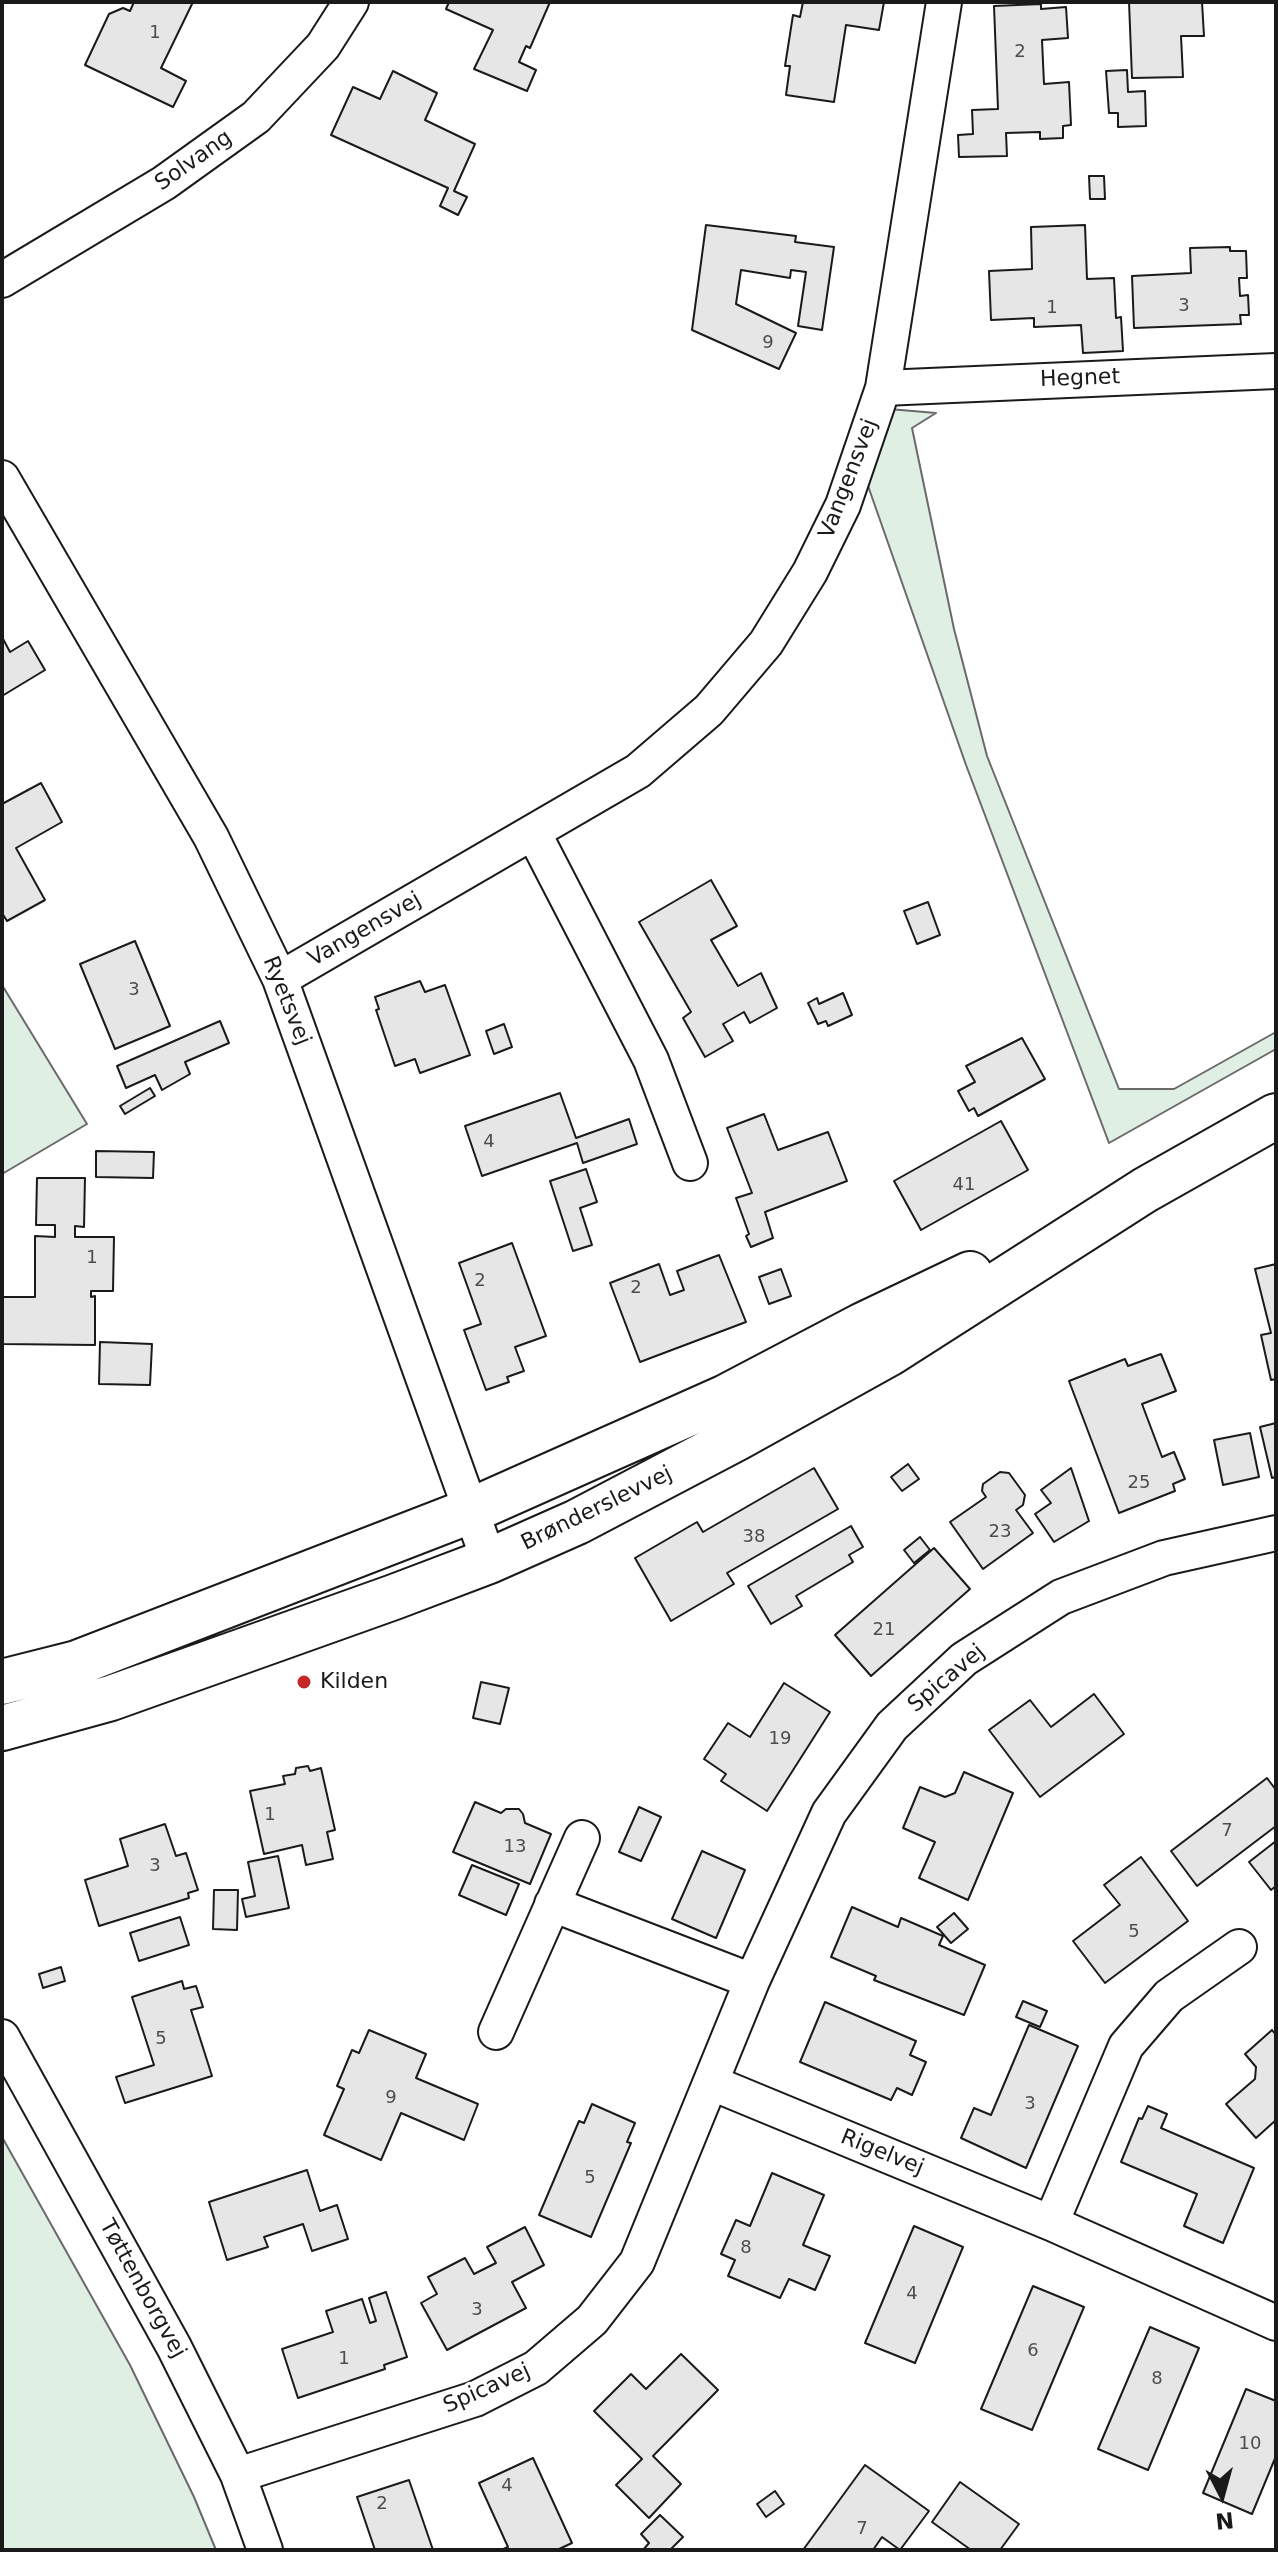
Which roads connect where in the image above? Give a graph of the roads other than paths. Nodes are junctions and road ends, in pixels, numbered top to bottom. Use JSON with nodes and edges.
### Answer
{"nodes":[{"id":1,"x":351,"y":2,"type":"edge"},
{"id":2,"x":944,"y":2,"type":"edge"},
{"id":3,"x":2,"y":280,"type":"edge"},
{"id":4,"x":1276,"y":371,"type":"edge"},
{"id":5,"x":883,"y":388,"type":"junction"},
{"id":6,"x":2,"y":478,"type":"edge"},
{"id":7,"x":533,"y":832,"type":"junction"},
{"id":8,"x":280,"y":979,"type":"junction"},
{"id":9,"x":1276,"y":1116,"type":"edge"},
{"id":10,"x":690,"y":1163,"type":"dead end"},
{"id":11,"x":1145,"y":1190,"type":"junction"},
{"id":12,"x":470,"y":1511,"type":"junction"},
{"id":13,"x":1276,"y":1533,"type":"edge"},
{"id":14,"x":489,"y":1561,"type":"junction"},
{"id":15,"x":2,"y":1682,"type":"edge"},
{"id":16,"x":2,"y":1728,"type":"edge"},
{"id":17,"x":582,"y":1838,"type":"dead end"},
{"id":18,"x":552,"y":1904,"type":"junction"},
{"id":19,"x":1239,"y":1947,"type":"dead end"},
{"id":20,"x":752,"y":1981,"type":"junction"},
{"id":21,"x":496,"y":2032,"type":"dead end"},
{"id":22,"x":2,"y":2037,"type":"edge"},
{"id":23,"x":712,"y":2083,"type":"junction"},
{"id":24,"x":1051,"y":2223,"type":"junction"},
{"id":25,"x":1276,"y":2323,"type":"edge"},
{"id":26,"x":238,"y":2475,"type":"junction"},
{"id":27,"x":265,"y":2550,"type":"edge"}],
"edges":[{"from":1,"to":3,"type":"street","name":"Solvang"},
{"from":2,"to":5,"type":"street","name":"Vangensvej"},
{"from":4,"to":5,"type":"street","name":"Hegnet"},
{"from":5,"to":7,"type":"street","name":"Vangensvej"},
{"from":6,"to":8,"type":"street","name":"Ryetsvej"},
{"from":7,"to":8,"type":"street","name":"Vangensvej"},
{"from":7,"to":10,"type":"street"},
{"from":8,"to":12,"type":"street","name":"Ryetsvej"},
{"from":9,"to":11,"type":"main road","name":"Brønderslevvej"},
{"from":11,"to":12,"type":"main road","name":"Brønderslevvej"},
{"from":11,"to":14,"type":"main road","name":"Brønderslevvej"},
{"from":12,"to":14,"type":"street","name":"Ryetsvej"},
{"from":12,"to":15,"type":"main road","name":"Brønderslevvej"},
{"from":13,"to":20,"type":"street","name":"Spicavej"},
{"from":14,"to":16,"type":"main road","name":"Brønderslevvej"},
{"from":17,"to":18,"type":"street"},
{"from":18,"to":20,"type":"street"},
{"from":18,"to":21,"type":"street"},
{"from":19,"to":24,"type":"street"},
{"from":20,"to":23,"type":"street","name":"Spicavej"},
{"from":22,"to":26,"type":"street","name":"Tøttenborgvej"},
{"from":23,"to":24,"type":"street","name":"Rigelvej"},
{"from":23,"to":26,"type":"street","name":"Spicavej"},
{"from":24,"to":25,"type":"street","name":"Rigelvej"},
{"from":26,"to":27,"type":"street","name":"Tøttenborgvej"}]}
